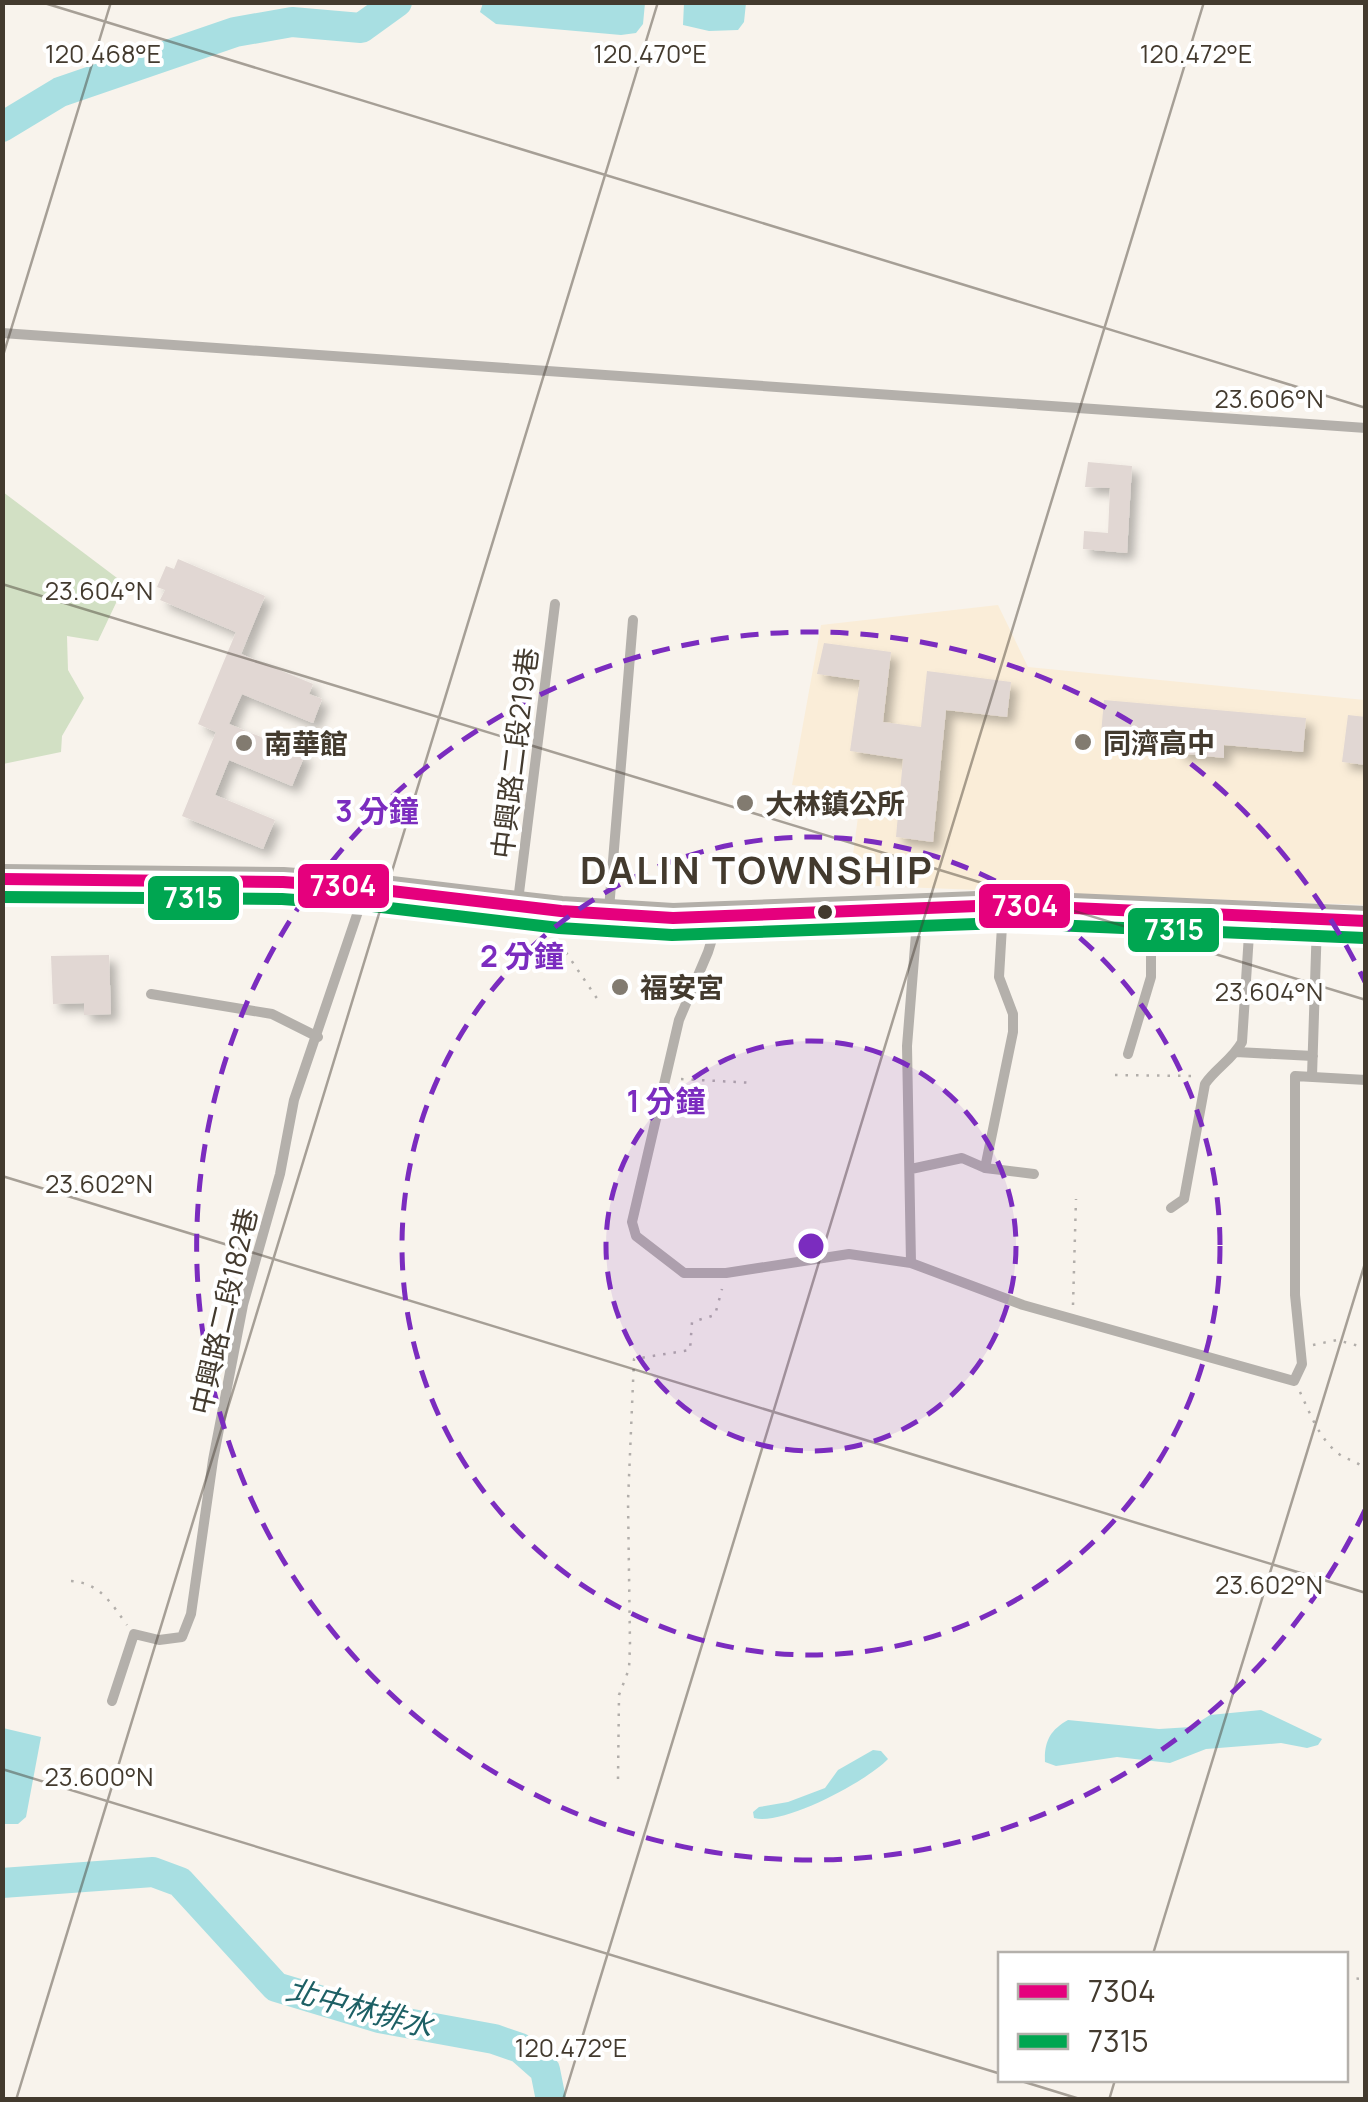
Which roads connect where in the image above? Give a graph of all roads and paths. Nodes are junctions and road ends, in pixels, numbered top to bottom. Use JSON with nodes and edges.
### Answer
{"nodes":[{"id":1,"x":2,"y":333,"type":"edge"},
{"id":2,"x":1366,"y":428,"type":"edge"},
{"id":3,"x":555,"y":604,"type":"dead end"},
{"id":4,"x":633,"y":620,"type":"dead end"},
{"id":5,"x":2,"y":879,"type":"edge"},
{"id":6,"x":366,"y":888,"type":"junction"},
{"id":7,"x":1003,"y":905,"type":"junction"},
{"id":8,"x":518,"y":906,"type":"junction"},
{"id":9,"x":918,"y":907,"type":"junction"},
{"id":10,"x":561,"y":910,"type":"junction"},
{"id":11,"x":1151,"y":912,"type":"junction"},
{"id":12,"x":609,"y":915,"type":"junction"},
{"id":13,"x":719,"y":917,"type":"junction"},
{"id":14,"x":1250,"y":917,"type":"junction"},
{"id":15,"x":1317,"y":920,"type":"junction"},
{"id":16,"x":1366,"y":921,"type":"edge"},
{"id":17,"x":151,"y":994,"type":"dead end"},
{"id":18,"x":598,"y":1000,"type":"dead end"},
{"id":19,"x":318,"y":1037,"type":"junction"},
{"id":20,"x":1236,"y":1052,"type":"junction"},
{"id":21,"x":1128,"y":1054,"type":"dead end"},
{"id":22,"x":1313,"y":1056,"type":"junction"},
{"id":23,"x":1115,"y":1075,"type":"dead end"},
{"id":24,"x":1210,"y":1076,"type":"junction"},
{"id":25,"x":1312,"y":1076,"type":"junction"},
{"id":26,"x":665,"y":1078,"type":"junction"},
{"id":27,"x":1366,"y":1080,"type":"edge"},
{"id":28,"x":754,"y":1083,"type":"dead end"},
{"id":29,"x":985,"y":1168,"type":"junction"},
{"id":30,"x":910,"y":1169,"type":"junction"},
{"id":31,"x":1034,"y":1174,"type":"dead end"},
{"id":32,"x":1076,"y":1199,"type":"dead end"},
{"id":33,"x":1172,"y":1208,"type":"dead end"},
{"id":34,"x":912,"y":1263,"type":"junction"},
{"id":35,"x":726,"y":1273,"type":"junction"},
{"id":36,"x":1072,"y":1317,"type":"junction"},
{"id":37,"x":1302,"y":1348,"type":"junction"},
{"id":38,"x":1366,"y":1348,"type":"edge"},
{"id":39,"x":1294,"y":1382,"type":"junction"},
{"id":40,"x":1366,"y":1470,"type":"edge"},
{"id":41,"x":71,"y":1581,"type":"dead end"},
{"id":42,"x":134,"y":1634,"type":"junction"},
{"id":43,"x":112,"y":1701,"type":"dead end"},
{"id":44,"x":618,"y":1778,"type":"dead end"}],
"edges":[{"from":1,"to":2,"type":"lane"},
{"from":3,"to":8,"type":"lane","name":"中興路二段219巷"},
{"from":4,"to":12,"type":"lane"},
{"from":5,"to":6,"type":"main road"},
{"from":6,"to":8,"type":"main road"},
{"from":6,"to":19,"type":"lane","name":"中興路二段182巷"},
{"from":7,"to":9,"type":"main road"},
{"from":7,"to":11,"type":"main road"},
{"from":7,"to":29,"type":"lane"},
{"from":8,"to":10,"type":"main road"},
{"from":9,"to":13,"type":"main road"},
{"from":9,"to":30,"type":"lane"},
{"from":10,"to":12,"type":"main road"},
{"from":10,"to":18,"type":"path"},
{"from":11,"to":14,"type":"main road"},
{"from":11,"to":21,"type":"lane"},
{"from":12,"to":13,"type":"main road"},
{"from":13,"to":26,"type":"lane"},
{"from":14,"to":15,"type":"main road"},
{"from":14,"to":20,"type":"lane"},
{"from":15,"to":16,"type":"main road"},
{"from":15,"to":22,"type":"lane"},
{"from":17,"to":19,"type":"lane"},
{"from":19,"to":42,"type":"lane","name":"中興路二段182巷"},
{"from":20,"to":22,"type":"lane"},
{"from":20,"to":24,"type":"lane"},
{"from":22,"to":25,"type":"lane"},
{"from":23,"to":24,"type":"path"},
{"from":24,"to":33,"type":"lane"},
{"from":25,"to":27,"type":"lane"},
{"from":25,"to":37,"type":"lane"},
{"from":26,"to":28,"type":"path"},
{"from":26,"to":35,"type":"lane"},
{"from":29,"to":30,"type":"lane"},
{"from":29,"to":31,"type":"lane"},
{"from":30,"to":34,"type":"lane"},
{"from":32,"to":36,"type":"path"},
{"from":34,"to":35,"type":"lane"},
{"from":34,"to":36,"type":"lane"},
{"from":35,"to":44,"type":"path"},
{"from":36,"to":39,"type":"lane"},
{"from":37,"to":38,"type":"path"},
{"from":37,"to":39,"type":"lane"},
{"from":39,"to":40,"type":"path"},
{"from":41,"to":42,"type":"path"},
{"from":42,"to":43,"type":"lane"}]}
